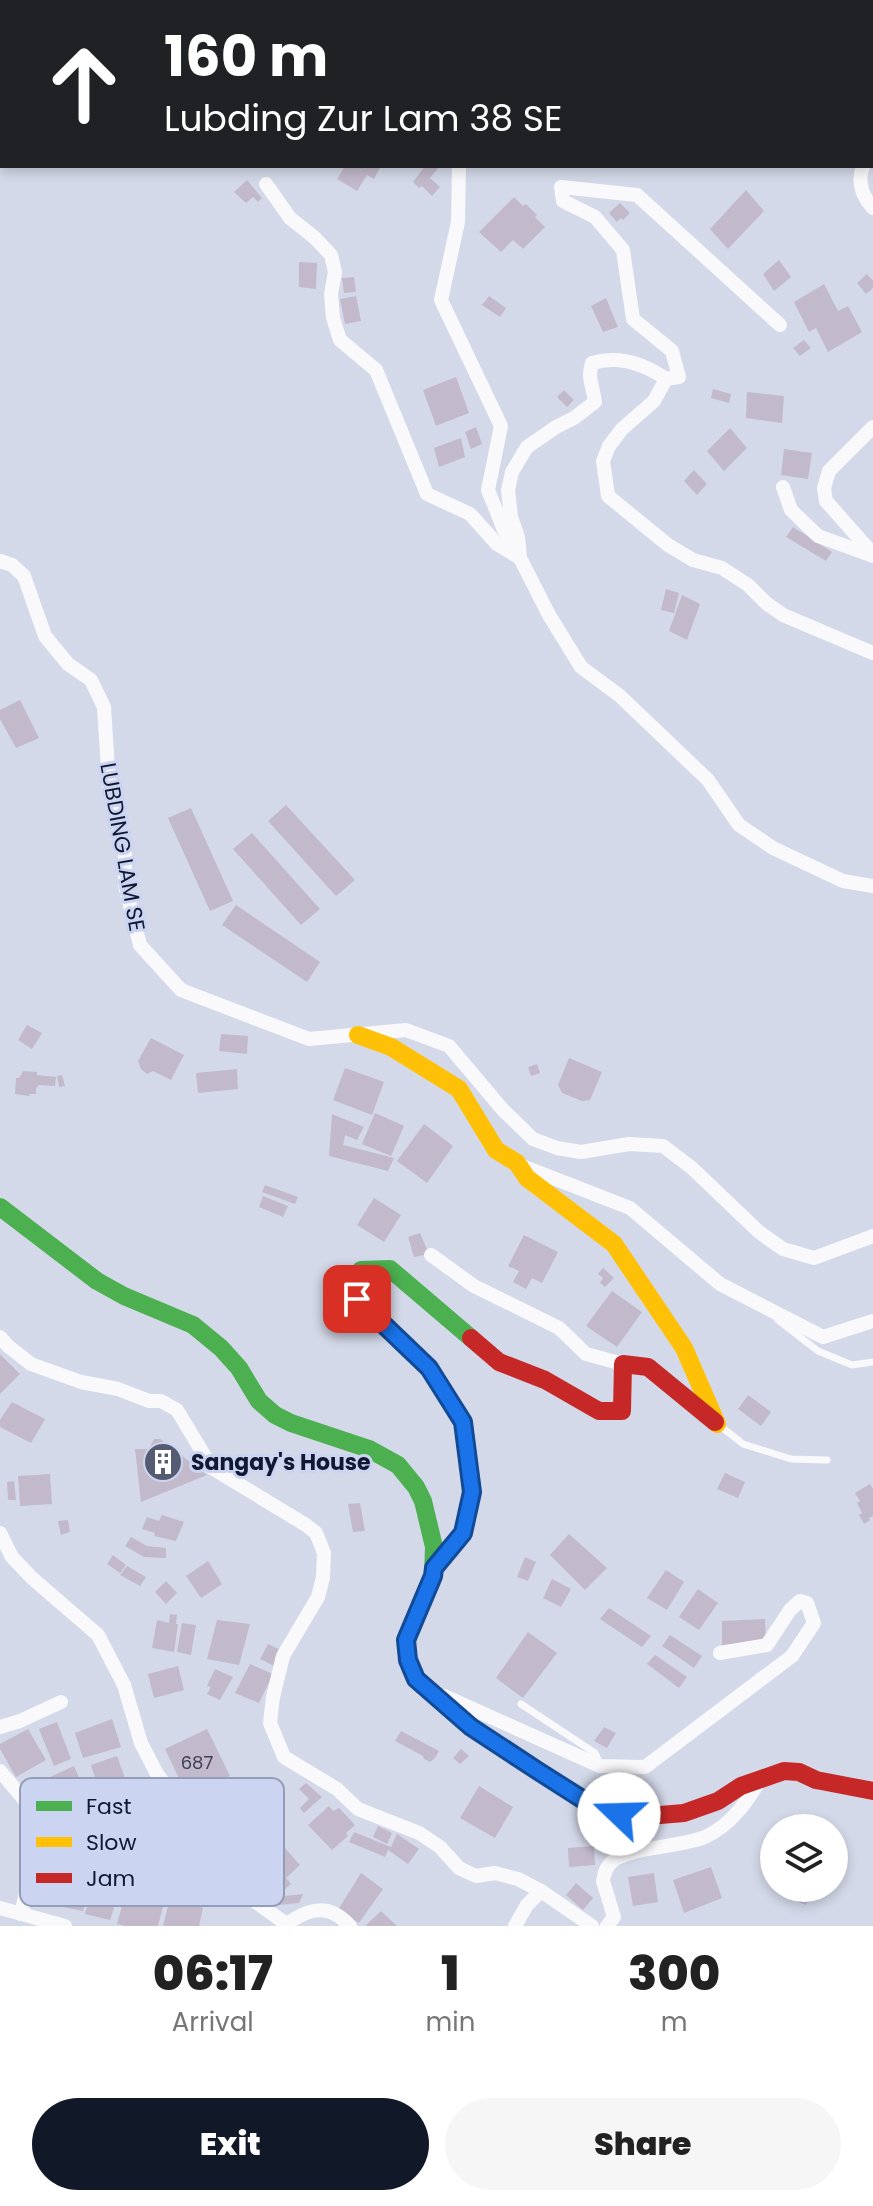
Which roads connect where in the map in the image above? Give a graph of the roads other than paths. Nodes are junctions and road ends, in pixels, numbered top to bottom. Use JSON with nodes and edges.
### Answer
{"nodes":[{"id":1,"x":459,"y":168,"type":"edge"},
{"id":2,"x":858,"y":170,"type":"edge"},
{"id":3,"x":266,"y":184,"type":"dead end"},
{"id":4,"x":873,"y":208,"type":"edge"},
{"id":5,"x":780,"y":325,"type":"dead end"},
{"id":6,"x":666,"y":379,"type":"junction"},
{"id":7,"x":873,"y":415,"type":"edge"},
{"id":8,"x":873,"y":427,"type":"edge"},
{"id":9,"x":783,"y":487,"type":"dead end"},
{"id":10,"x":873,"y":555,"type":"edge"},
{"id":11,"x":520,"y":558,"type":"junction"},
{"id":12,"x":0,"y":561,"type":"edge"},
{"id":13,"x":873,"y":653,"type":"edge"},
{"id":14,"x":873,"y":886,"type":"edge"},
{"id":15,"x":358,"y":1035,"type":"junction"},
{"id":16,"x":517,"y":1163,"type":"junction"},
{"id":17,"x":0,"y":1207,"type":"edge"},
{"id":18,"x":873,"y":1236,"type":"edge"},
{"id":19,"x":431,"y":1255,"type":"dead end"},
{"id":20,"x":754,"y":1302,"type":"junction"},
{"id":21,"x":873,"y":1321,"type":"edge"},
{"id":22,"x":0,"y":1337,"type":"edge"},
{"id":23,"x":873,"y":1362,"type":"edge"},
{"id":24,"x":623,"y":1364,"type":"junction"},
{"id":25,"x":717,"y":1424,"type":"junction"},
{"id":26,"x":827,"y":1460,"type":"dead end"},
{"id":27,"x":0,"y":1533,"type":"edge"},
{"id":28,"x":434,"y":1568,"type":"junction"},
{"id":29,"x":720,"y":1653,"type":"dead end"},
{"id":30,"x":426,"y":1688,"type":"junction"},
{"id":31,"x":61,"y":1702,"type":"dead end"},
{"id":32,"x":521,"y":1704,"type":"dead end"},
{"id":33,"x":0,"y":1727,"type":"edge"},
{"id":34,"x":600,"y":1766,"type":"junction"},
{"id":35,"x":0,"y":1771,"type":"edge"},
{"id":36,"x":160,"y":1778,"type":"edge"},
{"id":37,"x":761,"y":1778,"type":"junction"},
{"id":38,"x":872,"y":1789,"type":"edge"},
{"id":39,"x":20,"y":1795,"type":"edge"},
{"id":40,"x":541,"y":1891,"type":"junction"},
{"id":41,"x":23,"y":1906,"type":"edge"},
{"id":42,"x":262,"y":1906,"type":"edge"},
{"id":43,"x":0,"y":1908,"type":"edge"},
{"id":44,"x":21,"y":1914,"type":"junction"},
{"id":45,"x":288,"y":1925,"type":"edge"},
{"id":46,"x":65,"y":1926,"type":"edge"},
{"id":47,"x":350,"y":1926,"type":"edge"},
{"id":48,"x":515,"y":1926,"type":"edge"},
{"id":49,"x":592,"y":1926,"type":"edge"},
{"id":50,"x":607,"y":1926,"type":"edge"}],
"edges":[{"from":1,"to":11,"type":"street"},
{"from":2,"to":4,"type":"street"},
{"from":3,"to":11,"type":"street"},
{"from":5,"to":6,"type":"street"},
{"from":6,"to":11,"type":"street"},
{"from":6,"to":13,"type":"street"},
{"from":7,"to":8,"type":"street"},
{"from":8,"to":10,"type":"street"},
{"from":9,"to":10,"type":"street"},
{"from":11,"to":14,"type":"street"},
{"from":12,"to":15,"type":"street","name":"LUBDING LAM SE"},
{"from":15,"to":16,"type":"street"},
{"from":15,"to":18,"type":"street","name":"LUBDING LAM SE"},
{"from":16,"to":20,"type":"street"},
{"from":16,"to":25,"type":"street"},
{"from":17,"to":28,"type":"street"},
{"from":19,"to":24,"type":"street"},
{"from":20,"to":21,"type":"street"},
{"from":20,"to":23,"type":"lane"},
{"from":22,"to":40,"type":"street"},
{"from":24,"to":25,"type":"street"},
{"from":24,"to":28,"type":"street"},
{"from":25,"to":26,"type":"lane"},
{"from":27,"to":36,"type":"street"},
{"from":28,"to":30,"type":"street"},
{"from":29,"to":34,"type":"street"},
{"from":30,"to":34,"type":"street"},
{"from":30,"to":37,"type":"street"},
{"from":31,"to":33,"type":"street"},
{"from":32,"to":34,"type":"lane"},
{"from":35,"to":39,"type":"street"},
{"from":37,"to":38,"type":"street"},
{"from":37,"to":50,"type":"street"},
{"from":40,"to":48,"type":"street"},
{"from":40,"to":49,"type":"street"},
{"from":41,"to":44,"type":"street"},
{"from":42,"to":45,"type":"street"},
{"from":43,"to":44,"type":"street"},
{"from":44,"to":46,"type":"street"},
{"from":45,"to":47,"type":"street"}]}
